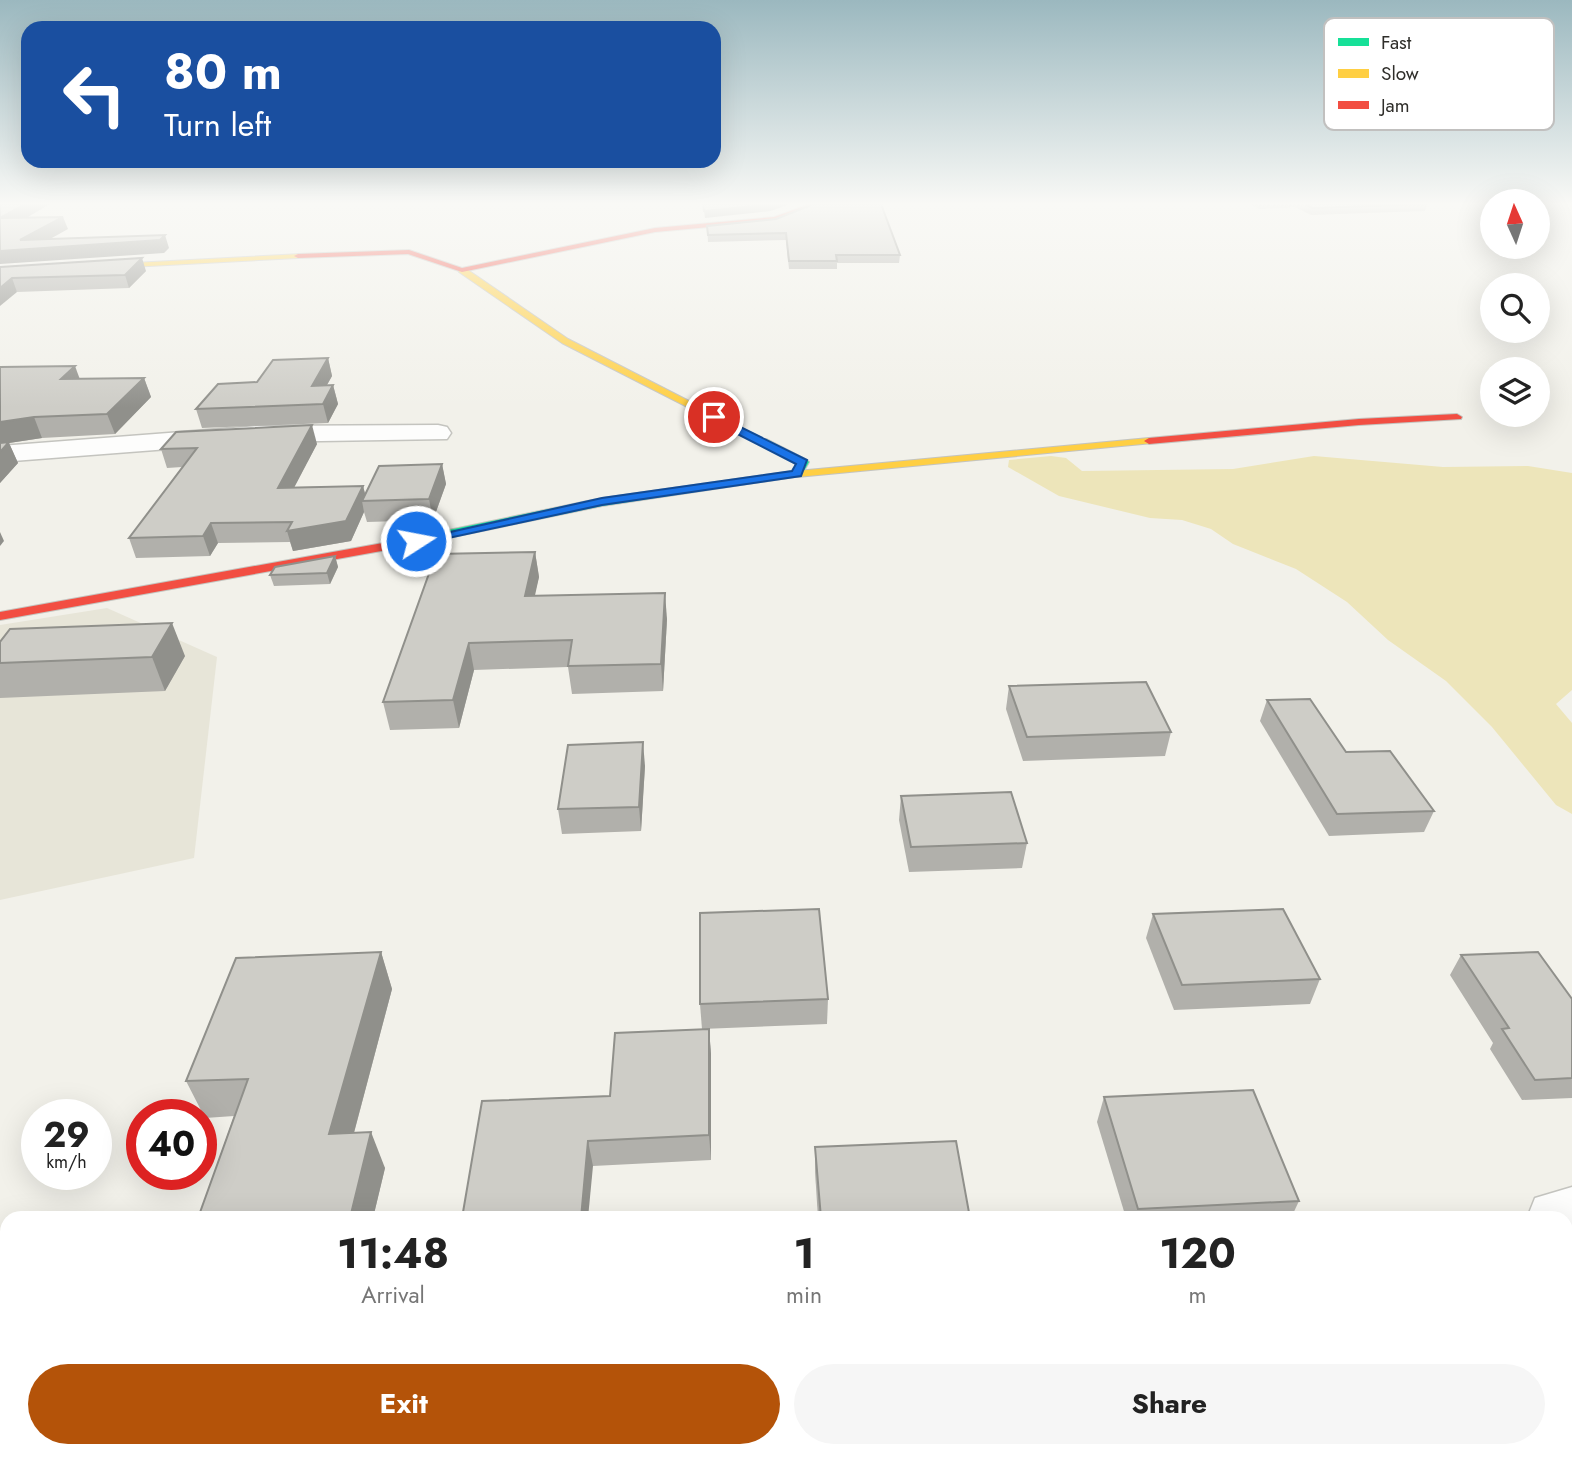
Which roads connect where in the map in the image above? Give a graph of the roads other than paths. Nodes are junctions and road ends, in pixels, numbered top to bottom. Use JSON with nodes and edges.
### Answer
{"nodes":[{"id":1,"x":464,"y":272,"type":"edge"},
{"id":2,"x":1457,"y":417,"type":"dead end"},
{"id":3,"x":438,"y":433,"type":"dead end"},
{"id":4,"x":0,"y":454,"type":"edge"},
{"id":5,"x":797,"y":474,"type":"junction"},
{"id":6,"x":0,"y":616,"type":"edge"}],
"edges":[{"from":1,"to":5,"type":"street"},
{"from":2,"to":5,"type":"street"},
{"from":3,"to":4,"type":"street"},
{"from":5,"to":6,"type":"street"}]}
